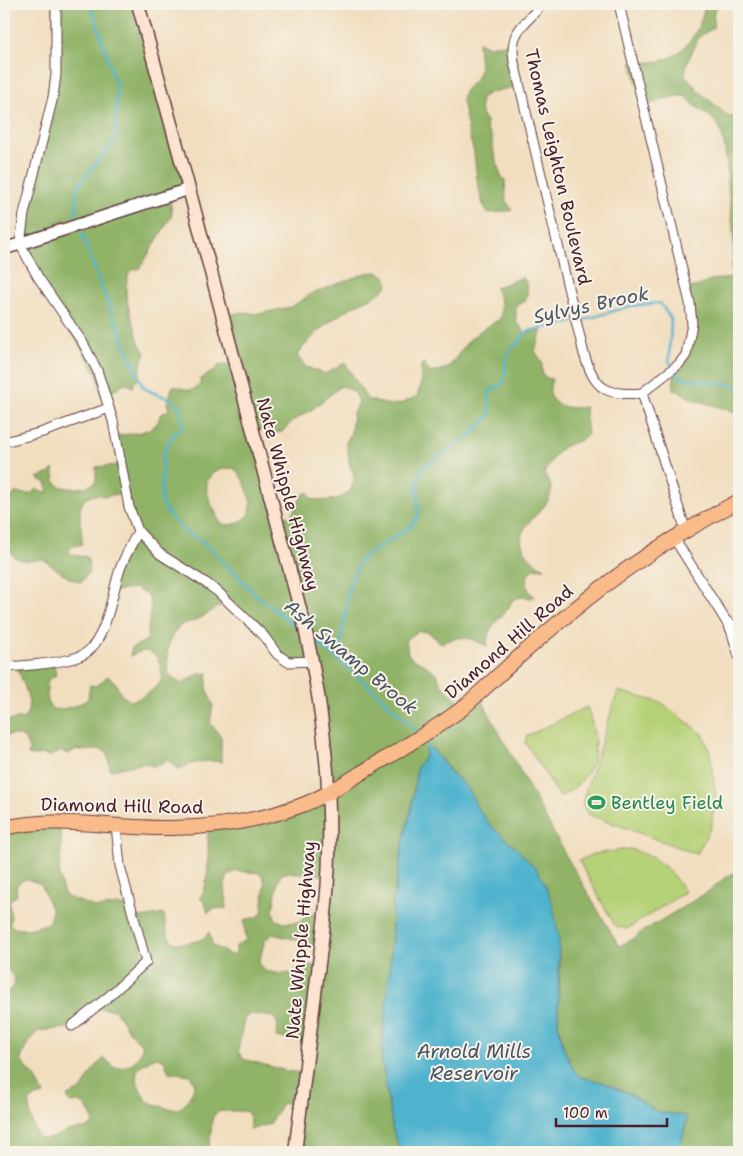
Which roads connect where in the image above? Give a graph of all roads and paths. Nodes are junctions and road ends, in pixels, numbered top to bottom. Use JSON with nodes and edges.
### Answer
{"nodes":[{"id":1,"x":56,"y":4,"type":"edge"},
{"id":2,"x":138,"y":4,"type":"edge"},
{"id":3,"x":619,"y":4,"type":"edge"},
{"id":4,"x":538,"y":6,"type":"edge"},
{"id":5,"x":190,"y":189,"type":"junction"},
{"id":6,"x":20,"y":244,"type":"junction"},
{"id":7,"x":4,"y":249,"type":"edge"},
{"id":8,"x":642,"y":393,"type":"junction"},
{"id":9,"x":109,"y":408,"type":"junction"},
{"id":10,"x":4,"y":442,"type":"edge"},
{"id":11,"x":739,"y":501,"type":"edge"},
{"id":12,"x":138,"y":531,"type":"junction"},
{"id":13,"x":686,"y":531,"type":"junction"},
{"id":14,"x":674,"y":538,"type":"junction"},
{"id":15,"x":726,"y":621,"type":"junction"},
{"id":16,"x":739,"y":628,"type":"edge"},
{"id":17,"x":739,"y":656,"type":"edge"},
{"id":18,"x":313,"y":661,"type":"junction"},
{"id":19,"x":4,"y":667,"type":"edge"},
{"id":20,"x":328,"y":793,"type":"junction"},
{"id":21,"x":116,"y":825,"type":"junction"},
{"id":22,"x":4,"y":828,"type":"edge"},
{"id":23,"x":72,"y":1026,"type":"dead end"},
{"id":24,"x":296,"y":1152,"type":"edge"}],
"edges":[{"from":1,"to":6,"type":"street"},
{"from":2,"to":5,"type":"main road","name":"Nate Whipple Highway"},
{"from":3,"to":8,"type":"street"},
{"from":4,"to":8,"type":"street","name":"Thomas Leighton Boulevard"},
{"from":5,"to":6,"type":"street"},
{"from":5,"to":18,"type":"main road","name":"Nate Whipple Highway"},
{"from":6,"to":7,"type":"street"},
{"from":6,"to":9,"type":"street"},
{"from":8,"to":13,"type":"street"},
{"from":9,"to":10,"type":"street"},
{"from":9,"to":12,"type":"street"},
{"from":11,"to":13,"type":"main road","name":"Diamond Hill Road"},
{"from":12,"to":18,"type":"street"},
{"from":12,"to":19,"type":"street"},
{"from":13,"to":14,"type":"main road","name":"Diamond Hill Road"},
{"from":14,"to":15,"type":"street"},
{"from":14,"to":20,"type":"main road","name":"Diamond Hill Road"},
{"from":15,"to":16,"type":"street"},
{"from":15,"to":17,"type":"street"},
{"from":18,"to":20,"type":"main road","name":"Nate Whipple Highway"},
{"from":20,"to":21,"type":"main road","name":"Diamond Hill Road"},
{"from":20,"to":24,"type":"main road","name":"Nate Whipple Highway"},
{"from":21,"to":22,"type":"main road","name":"Diamond Hill Road"},
{"from":21,"to":23,"type":"street"}]}
